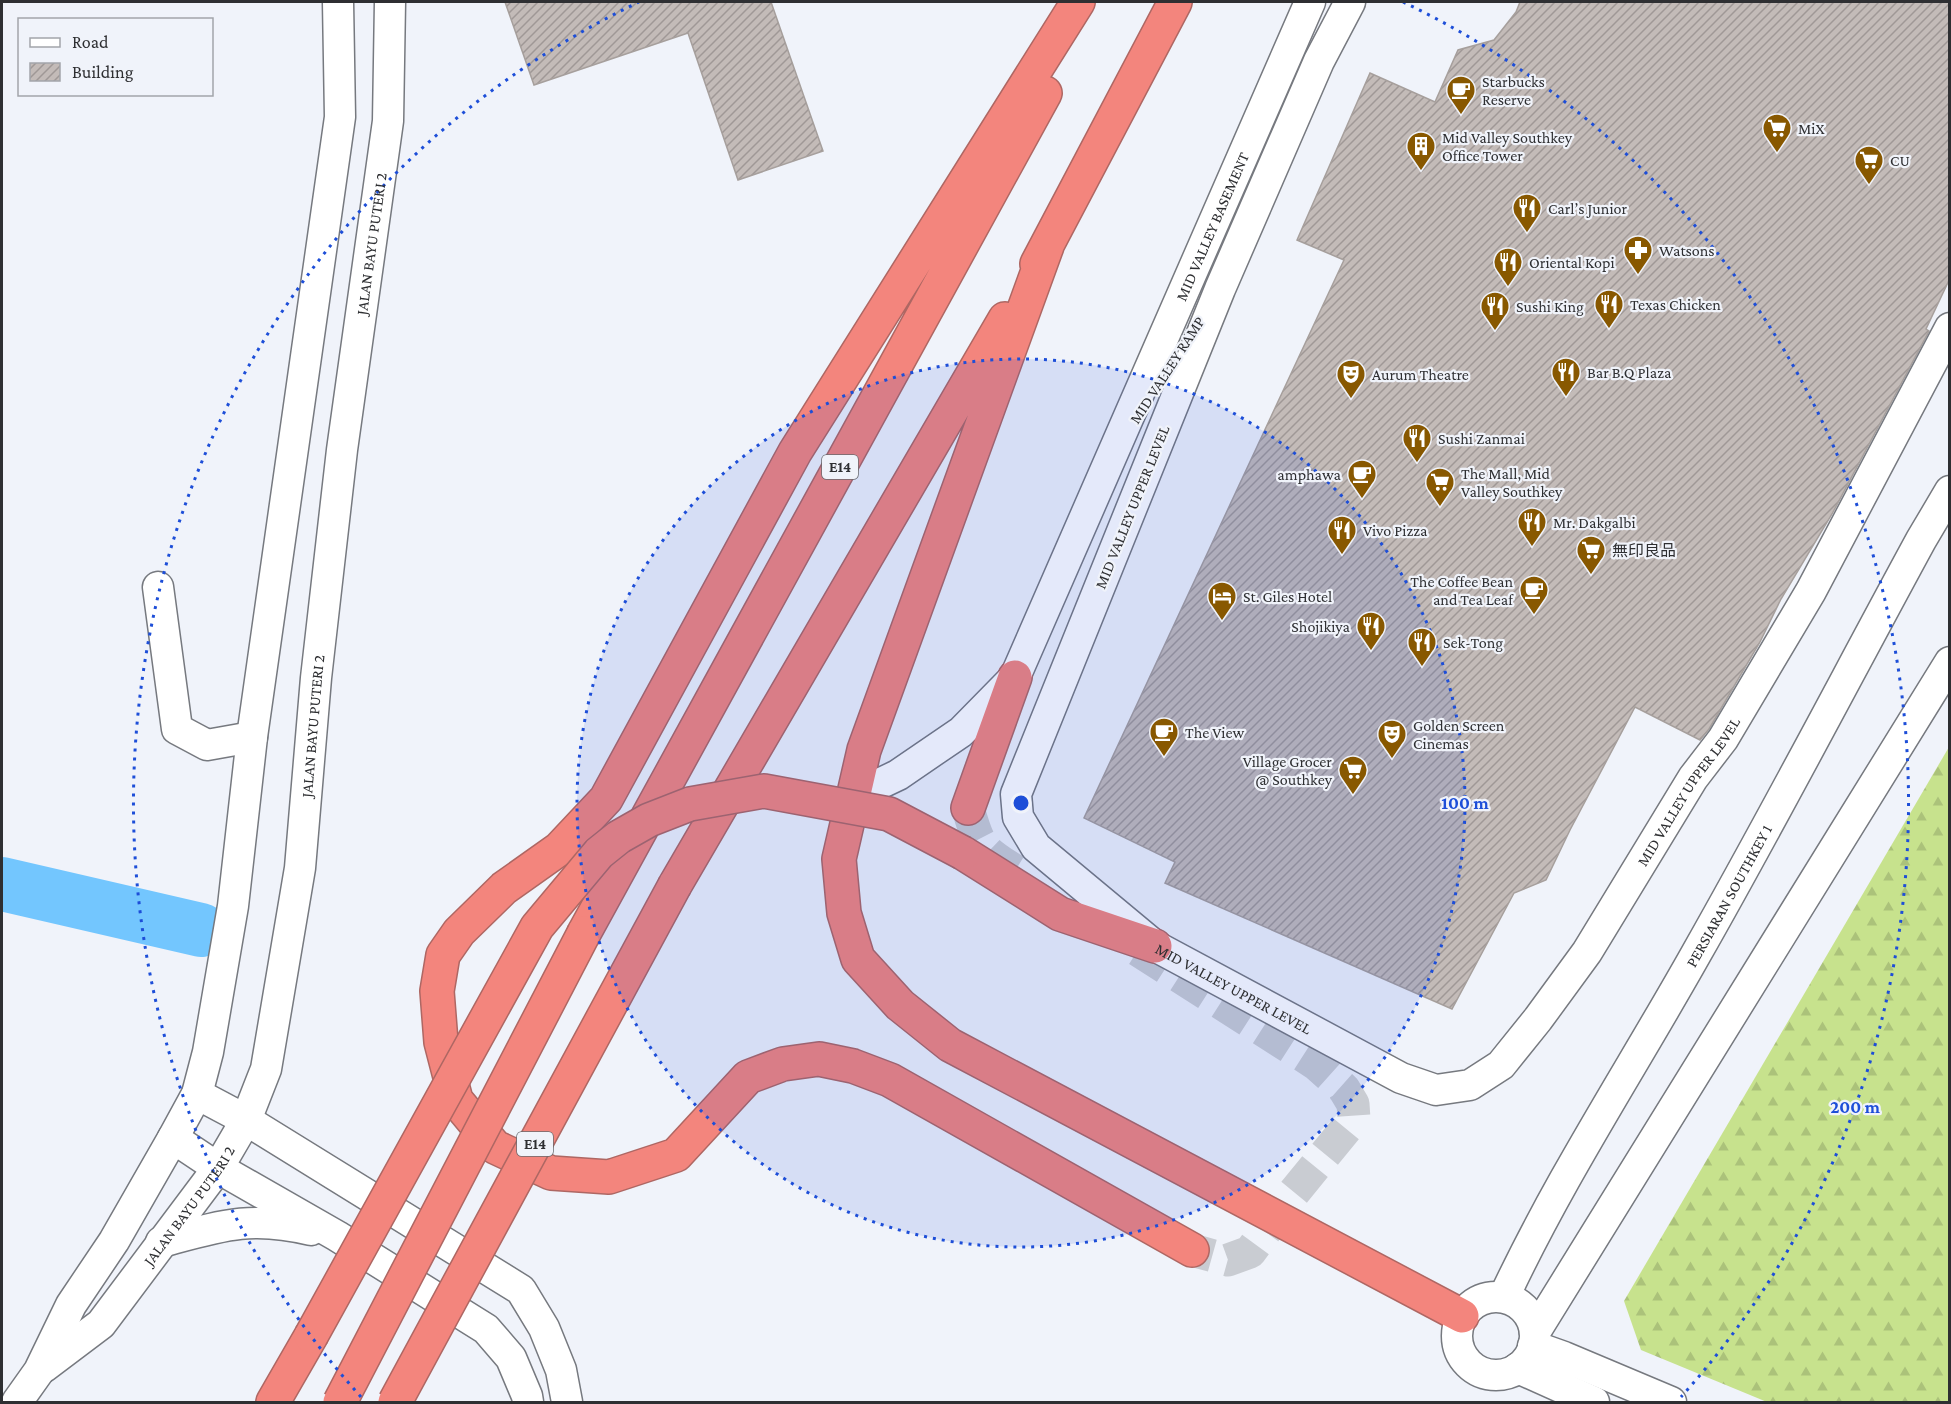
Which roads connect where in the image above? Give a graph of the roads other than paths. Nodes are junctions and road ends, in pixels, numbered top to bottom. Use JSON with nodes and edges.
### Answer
{"nodes":[{"id":1,"x":338,"y":2,"type":"edge"},
{"id":2,"x":390,"y":2,"type":"edge"},
{"id":3,"x":1078,"y":2,"type":"edge"},
{"id":4,"x":1095,"y":2,"type":"edge"},
{"id":5,"x":1175,"y":2,"type":"edge"},
{"id":6,"x":1310,"y":2,"type":"edge"},
{"id":7,"x":1350,"y":2,"type":"edge"},
{"id":8,"x":1047,"y":246,"type":"junction"},
{"id":9,"x":1220,"y":289,"type":"junction"},
{"id":10,"x":1950,"y":328,"type":"edge"},
{"id":11,"x":1114,"y":450,"type":"junction"},
{"id":12,"x":1950,"y":491,"type":"edge"},
{"id":13,"x":158,"y":587,"type":"dead end"},
{"id":14,"x":1950,"y":662,"type":"edge"},
{"id":15,"x":1015,"y":677,"type":"junction"},
{"id":16,"x":252,"y":737,"type":"junction"},
{"id":17,"x":854,"y":796,"type":"junction"},
{"id":18,"x":968,"y":808,"type":"tunnel mouth"},
{"id":19,"x":1155,"y":946,"type":"junction"},
{"id":20,"x":197,"y":1094,"type":"junction"},
{"id":21,"x":246,"y":1120,"type":"junction"},
{"id":22,"x":173,"y":1138,"type":"junction"},
{"id":23,"x":218,"y":1168,"type":"junction"},
{"id":24,"x":337,"y":1236,"type":"junction"},
{"id":25,"x":161,"y":1242,"type":"junction"},
{"id":26,"x":1192,"y":1250,"type":"tunnel mouth"},
{"id":27,"x":1517,"y":1269,"type":"junction"},
{"id":28,"x":1504,"y":1297,"type":"junction"},
{"id":29,"x":1550,"y":1306,"type":"junction"},
{"id":30,"x":1449,"y":1310,"type":"junction"},
{"id":31,"x":1529,"y":1349,"type":"junction"},
{"id":32,"x":1564,"y":1357,"type":"junction"},
{"id":33,"x":39,"y":1371,"type":"junction"},
{"id":34,"x":17,"y":1402,"type":"edge"},
{"id":35,"x":273,"y":1402,"type":"edge"},
{"id":36,"x":340,"y":1402,"type":"edge"},
{"id":37,"x":395,"y":1402,"type":"edge"},
{"id":38,"x":528,"y":1402,"type":"edge"},
{"id":39,"x":567,"y":1402,"type":"edge"},
{"id":40,"x":1594,"y":1402,"type":"edge"},
{"id":41,"x":1671,"y":1402,"type":"edge"}],
"edges":[{"from":1,"to":16,"type":"street","name":"JALAN BAYU PUTERI 2"},
{"from":2,"to":21,"type":"street","name":"JALAN BAYU PUTERI 2"},
{"from":3,"to":26,"type":"highway"},
{"from":4,"to":36,"type":"highway","number":"E14","bridge":true},
{"from":5,"to":8,"type":"highway","number":"E14"},
{"from":6,"to":11,"type":"street","name":"MID VALLEY BASEMENT"},
{"from":7,"to":9,"type":"street","name":"MID VALLEY UPPER LEVEL"},
{"from":8,"to":17,"type":"highway"},
{"from":8,"to":37,"type":"highway","number":"E14","bridge":true},
{"from":9,"to":11,"type":"street","name":"MID VALLEY RAMP"},
{"from":9,"to":19,"type":"street","name":"MID VALLEY UPPER LEVEL"},
{"from":10,"to":19,"type":"street","name":"MID VALLEY UPPER LEVEL"},
{"from":11,"to":15,"type":"street"},
{"from":12,"to":27,"type":"street","name":"PERSIARAN SOUTHKEY 1"},
{"from":13,"to":16,"type":"street"},
{"from":14,"to":29,"type":"street"},
{"from":15,"to":17,"type":"street"},
{"from":15,"to":18,"type":"highway"},
{"from":16,"to":20,"type":"street","name":"JALAN BAYU PUTERI 2"},
{"from":17,"to":30,"type":"highway"},
{"from":19,"to":35,"type":"highway","bridge":true},
{"from":20,"to":21,"type":"street"},
{"from":20,"to":22,"type":"street","name":"JALAN BAYU PUTERI 2"},
{"from":21,"to":23,"type":"street","name":"JALAN BAYU PUTERI 2"},
{"from":21,"to":39,"type":"street"},
{"from":22,"to":23,"type":"street"},
{"from":22,"to":33,"type":"street","name":"JALAN BAYU PUTERI 2"},
{"from":23,"to":24,"type":"street"},
{"from":23,"to":25,"type":"street","name":"JALAN BAYU PUTERI 2"},
{"from":24,"to":25,"type":"street"},
{"from":24,"to":38,"type":"street"},
{"from":25,"to":33,"type":"street","name":"JALAN BAYU PUTERI 2"},
{"from":27,"to":28,"type":"street","name":"PERSIARAN SOUTHKEY 1"},
{"from":27,"to":30,"type":"street"},
{"from":28,"to":30,"type":"street"},
{"from":28,"to":31,"type":"street"},
{"from":29,"to":31,"type":"street"},
{"from":29,"to":32,"type":"street"},
{"from":30,"to":31,"type":"street"},
{"from":31,"to":32,"type":"street"},
{"from":31,"to":40,"type":"street"},
{"from":32,"to":41,"type":"street"},
{"from":33,"to":34,"type":"street","name":"JALAN BAYU PUTERI 2"}]}
